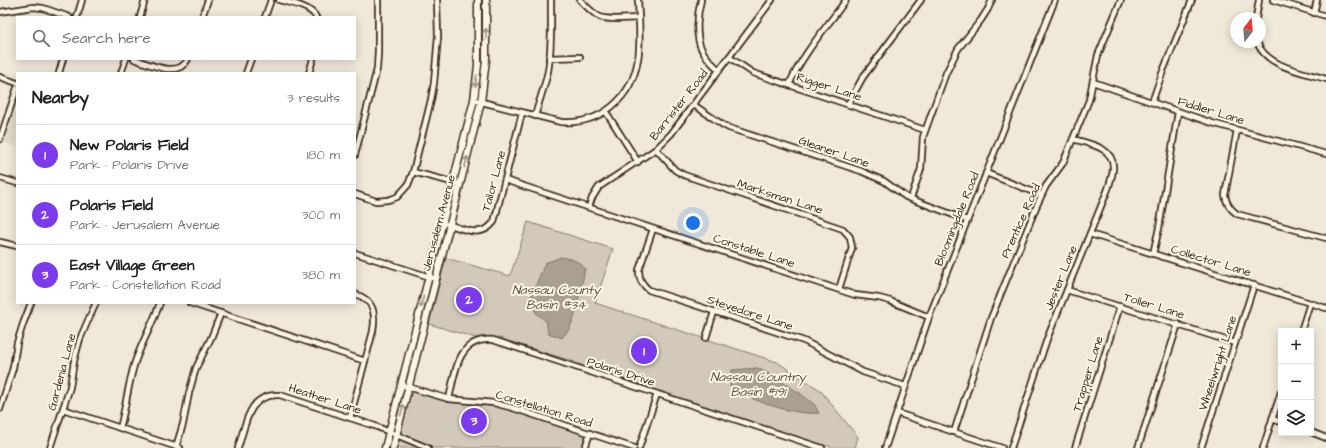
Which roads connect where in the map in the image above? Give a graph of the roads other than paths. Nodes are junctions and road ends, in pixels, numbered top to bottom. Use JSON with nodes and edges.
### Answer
{"nodes":[{"id":1,"x":82,"y":0,"type":"edge"},
{"id":2,"x":145,"y":0,"type":"edge"},
{"id":3,"x":208,"y":0,"type":"edge"},
{"id":4,"x":271,"y":0,"type":"edge"},
{"id":5,"x":279,"y":0,"type":"edge"},
{"id":6,"x":378,"y":0,"type":"edge"},
{"id":7,"x":437,"y":0,"type":"edge"},
{"id":8,"x":478,"y":0,"type":"edge"},
{"id":9,"x":486,"y":0,"type":"edge"},
{"id":10,"x":551,"y":0,"type":"edge"},
{"id":11,"x":580,"y":0,"type":"edge"},
{"id":12,"x":638,"y":0,"type":"edge"},
{"id":13,"x":701,"y":0,"type":"edge"},
{"id":14,"x":772,"y":0,"type":"edge"},
{"id":15,"x":846,"y":0,"type":"edge"},
{"id":16,"x":921,"y":0,"type":"edge"},
{"id":17,"x":992,"y":0,"type":"edge"},
{"id":18,"x":1056,"y":0,"type":"edge"},
{"id":19,"x":1121,"y":0,"type":"edge"},
{"id":20,"x":1192,"y":0,"type":"edge"},
{"id":21,"x":1260,"y":0,"type":"edge"},
{"id":22,"x":1273,"y":0,"type":"edge"},
{"id":23,"x":1317,"y":0,"type":"edge"},
{"id":24,"x":0,"y":12,"type":"edge"},
{"id":25,"x":1257,"y":12,"type":"edge"},
{"id":26,"x":1314,"y":13,"type":"junction"},
{"id":27,"x":65,"y":16,"type":"edge"},
{"id":28,"x":77,"y":16,"type":"edge"},
{"id":29,"x":140,"y":16,"type":"edge"},
{"id":30,"x":202,"y":16,"type":"edge"},
{"id":31,"x":265,"y":16,"type":"edge"},
{"id":32,"x":315,"y":16,"type":"edge"},
{"id":33,"x":1326,"y":16,"type":"edge"},
{"id":34,"x":639,"y":18,"type":"junction"},
{"id":35,"x":1260,"y":48,"type":"edge"},
{"id":36,"x":580,"y":57,"type":"dead end"},
{"id":37,"x":729,"y":57,"type":"junction"},
{"id":38,"x":549,"y":58,"type":"junction"},
{"id":39,"x":63,"y":60,"type":"edge"},
{"id":40,"x":126,"y":60,"type":"edge"},
{"id":41,"x":137,"y":60,"type":"edge"},
{"id":42,"x":187,"y":60,"type":"edge"},
{"id":43,"x":251,"y":60,"type":"edge"},
{"id":44,"x":313,"y":60,"type":"edge"},
{"id":45,"x":719,"y":70,"type":"junction"},
{"id":46,"x":59,"y":72,"type":"edge"},
{"id":47,"x":121,"y":72,"type":"edge"},
{"id":48,"x":246,"y":72,"type":"edge"},
{"id":49,"x":309,"y":72,"type":"edge"},
{"id":50,"x":0,"y":77,"type":"edge"},
{"id":51,"x":1326,"y":79,"type":"edge"},
{"id":52,"x":1093,"y":82,"type":"junction"},
{"id":53,"x":16,"y":83,"type":"edge"},
{"id":54,"x":790,"y":85,"type":"junction"},
{"id":55,"x":16,"y":90,"type":"edge"},
{"id":56,"x":474,"y":100,"type":"junction"},
{"id":57,"x":481,"y":102,"type":"junction"},
{"id":58,"x":1152,"y":102,"type":"junction"},
{"id":59,"x":848,"y":104,"type":"junction"},
{"id":60,"x":694,"y":105,"type":"junction"},
{"id":61,"x":606,"y":112,"type":"junction"},
{"id":62,"x":1178,"y":112,"type":"junction"},
{"id":63,"x":522,"y":113,"type":"junction"},
{"id":64,"x":536,"y":116,"type":"junction"},
{"id":65,"x":2,"y":125,"type":"edge"},
{"id":66,"x":356,"y":130,"type":"edge"},
{"id":67,"x":925,"y":130,"type":"junction"},
{"id":68,"x":1237,"y":130,"type":"junction"},
{"id":69,"x":361,"y":132,"type":"junction"},
{"id":70,"x":0,"y":139,"type":"edge"},
{"id":71,"x":1074,"y":139,"type":"junction"},
{"id":72,"x":656,"y":149,"type":"junction"},
{"id":73,"x":356,"y":150,"type":"edge"},
{"id":74,"x":1326,"y":154,"type":"edge"},
{"id":75,"x":638,"y":162,"type":"junction"},
{"id":76,"x":413,"y":172,"type":"junction"},
{"id":77,"x":986,"y":173,"type":"junction"},
{"id":78,"x":0,"y":178,"type":"edge"},
{"id":79,"x":505,"y":180,"type":"junction"},
{"id":80,"x":453,"y":182,"type":"junction"},
{"id":81,"x":16,"y":183,"type":"edge"},
{"id":82,"x":460,"y":184,"type":"junction"},
{"id":83,"x":356,"y":194,"type":"edge"},
{"id":84,"x":1041,"y":196,"type":"junction"},
{"id":85,"x":911,"y":198,"type":"junction"},
{"id":86,"x":589,"y":207,"type":"junction"},
{"id":87,"x":967,"y":220,"type":"junction"},
{"id":88,"x":443,"y":222,"type":"junction"},
{"id":89,"x":450,"y":225,"type":"junction"},
{"id":90,"x":653,"y":229,"type":"junction"},
{"id":91,"x":1090,"y":234,"type":"junction"},
{"id":92,"x":1326,"y":238,"type":"edge"},
{"id":93,"x":0,"y":242,"type":"edge"},
{"id":94,"x":16,"y":246,"type":"edge"},
{"id":95,"x":356,"y":253,"type":"edge"},
{"id":96,"x":1152,"y":254,"type":"junction"},
{"id":97,"x":429,"y":277,"type":"junction"},
{"id":98,"x":436,"y":279,"type":"junction"},
{"id":99,"x":1254,"y":285,"type":"junction"},
{"id":100,"x":839,"y":289,"type":"junction"},
{"id":101,"x":1067,"y":290,"type":"junction"},
{"id":102,"x":356,"y":294,"type":"edge"},
{"id":103,"x":1310,"y":303,"type":"junction"},
{"id":104,"x":30,"y":304,"type":"edge"},
{"id":105,"x":96,"y":304,"type":"edge"},
{"id":106,"x":160,"y":304,"type":"edge"},
{"id":107,"x":193,"y":304,"type":"edge"},
{"id":108,"x":1120,"y":306,"type":"junction"},
{"id":109,"x":1326,"y":308,"type":"edge"},
{"id":110,"x":714,"y":312,"type":"junction"},
{"id":111,"x":221,"y":313,"type":"junction"},
{"id":112,"x":928,"y":317,"type":"junction"},
{"id":113,"x":1178,"y":324,"type":"junction"},
{"id":114,"x":1302,"y":328,"type":"edge"},
{"id":115,"x":706,"y":338,"type":"dead end"},
{"id":116,"x":1235,"y":343,"type":"junction"},
{"id":117,"x":365,"y":361,"type":"junction"},
{"id":118,"x":401,"y":385,"type":"junction"},
{"id":119,"x":905,"y":386,"type":"junction"},
{"id":120,"x":409,"y":387,"type":"junction"},
{"id":121,"x":657,"y":394,"type":"junction"},
{"id":122,"x":449,"y":399,"type":"junction"},
{"id":123,"x":1278,"y":400,"type":"edge"},
{"id":124,"x":0,"y":409,"type":"edge"},
{"id":125,"x":63,"y":410,"type":"junction"},
{"id":126,"x":897,"y":413,"type":"junction"},
{"id":127,"x":350,"y":418,"type":"junction"},
{"id":128,"x":1272,"y":420,"type":"junction"},
{"id":129,"x":1278,"y":421,"type":"edge"},
{"id":130,"x":120,"y":428,"type":"junction"},
{"id":131,"x":389,"y":432,"type":"junction"},
{"id":132,"x":954,"y":432,"type":"junction"},
{"id":133,"x":590,"y":433,"type":"junction"},
{"id":134,"x":1314,"y":433,"type":"edge"},
{"id":135,"x":396,"y":434,"type":"junction"},
{"id":136,"x":1326,"y":438,"type":"edge"},
{"id":137,"x":178,"y":447,"type":"edge"},
{"id":138,"x":50,"y":448,"type":"edge"},
{"id":139,"x":238,"y":448,"type":"edge"},
{"id":140,"x":385,"y":448,"type":"edge"},
{"id":141,"x":393,"y":448,"type":"edge"},
{"id":142,"x":428,"y":448,"type":"edge"},
{"id":143,"x":585,"y":448,"type":"edge"},
{"id":144,"x":634,"y":448,"type":"edge"},
{"id":145,"x":639,"y":448,"type":"edge"},
{"id":146,"x":822,"y":448,"type":"edge"},
{"id":147,"x":885,"y":448,"type":"edge"},
{"id":148,"x":1002,"y":448,"type":"edge"},
{"id":149,"x":1011,"y":448,"type":"edge"},
{"id":150,"x":1075,"y":448,"type":"edge"},
{"id":151,"x":1138,"y":448,"type":"edge"},
{"id":152,"x":1201,"y":448,"type":"edge"},
{"id":153,"x":1263,"y":448,"type":"edge"}],
"edges":[{"from":1,"to":28,"type":"street"},
{"from":2,"to":29,"type":"street"},
{"from":3,"to":30,"type":"street"},
{"from":4,"to":31,"type":"street"},
{"from":5,"to":32,"type":"street"},
{"from":6,"to":69,"type":"street"},
{"from":7,"to":76,"type":"street"},
{"from":8,"to":56,"type":"main road","name":"Jerusalem Avenue","one_way":true},
{"from":57,"to":9,"type":"main road","name":"Jerusalem Avenue","one_way":true},
{"from":10,"to":38,"type":"street"},
{"from":11,"to":34,"type":"street"},
{"from":12,"to":34,"type":"street"},
{"from":13,"to":45,"type":"street"},
{"from":14,"to":37,"type":"street","name":"Barrister Road"},
{"from":15,"to":54,"type":"street"},
{"from":16,"to":59,"type":"street"},
{"from":17,"to":67,"type":"street"},
{"from":18,"to":77,"type":"street","name":"Bloomingdale Road"},
{"from":19,"to":52,"type":"street","name":"Prentice Road"},
{"from":20,"to":58,"type":"street"},
{"from":21,"to":25,"type":"street"},
{"from":22,"to":26,"type":"street"},
{"from":23,"to":26,"type":"street"},
{"from":24,"to":27,"type":"street"},
{"from":26,"to":33,"type":"street"},
{"from":34,"to":61,"type":"street"},
{"from":35,"to":51,"type":"street"},
{"from":36,"to":38,"type":"street"},
{"from":37,"to":45,"type":"street","name":"Barrister Road"},
{"from":37,"to":54,"type":"street","name":"Rigger Lane"},
{"from":38,"to":64,"type":"street"},
{"from":39,"to":46,"type":"street"},
{"from":40,"to":47,"type":"street"},
{"from":41,"to":42,"type":"street"},
{"from":43,"to":48,"type":"street"},
{"from":44,"to":49,"type":"street"},
{"from":45,"to":60,"type":"street","name":"Barrister Road"},
{"from":50,"to":53,"type":"street"},
{"from":52,"to":58,"type":"street","name":"Fiddler Lane"},
{"from":52,"to":71,"type":"street","name":"Prentice Road"},
{"from":54,"to":59,"type":"street","name":"Rigger Lane"},
{"from":55,"to":65,"type":"street"},
{"from":56,"to":57,"type":"street"},
{"from":56,"to":80,"type":"main road","name":"Jerusalem Avenue"},
{"from":57,"to":63,"type":"street"},
{"from":82,"to":57,"type":"main road","name":"Jerusalem Avenue","one_way":true},
{"from":58,"to":62,"type":"street","name":"Fiddler Lane"},
{"from":59,"to":67,"type":"street","name":"Rigger Lane"},
{"from":60,"to":72,"type":"street","name":"Barrister Road"},
{"from":60,"to":85,"type":"street","name":"Gleaner Lane"},
{"from":61,"to":64,"type":"street"},
{"from":61,"to":75,"type":"street"},
{"from":62,"to":68,"type":"street","name":"Fiddler Lane"},
{"from":62,"to":96,"type":"street"},
{"from":63,"to":64,"type":"street"},
{"from":63,"to":79,"type":"street","name":"Tailor Lane"},
{"from":65,"to":70,"type":"street"},
{"from":66,"to":69,"type":"street"},
{"from":67,"to":85,"type":"street"},
{"from":68,"to":74,"type":"street","name":"Fiddler Lane"},
{"from":68,"to":92,"type":"street"},
{"from":69,"to":73,"type":"street"},
{"from":71,"to":84,"type":"street","name":"Prentice Road"},
{"from":71,"to":91,"type":"street","name":"Jester Lane"},
{"from":72,"to":75,"type":"street","name":"Barrister Road"},
{"from":72,"to":100,"type":"street","name":"Marksman Lane"},
{"from":75,"to":86,"type":"street","name":"Barrister Road"},
{"from":76,"to":80,"type":"street"},
{"from":76,"to":83,"type":"street"},
{"from":77,"to":84,"type":"street"},
{"from":77,"to":87,"type":"street","name":"Bloomingdale Road"},
{"from":78,"to":81,"type":"street"},
{"from":79,"to":86,"type":"street","name":"Constable Lane"},
{"from":79,"to":89,"type":"street","name":"Tailor Lane"},
{"from":80,"to":82,"type":"street"},
{"from":80,"to":88,"type":"main road","name":"Jerusalem Avenue"},
{"from":82,"to":89,"type":"main road","name":"Jerusalem Avenue"},
{"from":84,"to":132,"type":"street","name":"Prentice Road"},
{"from":85,"to":87,"type":"street","name":"Gleaner Lane"},
{"from":86,"to":90,"type":"street","name":"Constable Lane"},
{"from":87,"to":112,"type":"street","name":"Bloomingdale Road"},
{"from":88,"to":89,"type":"street","name":"Tailor Lane"},
{"from":88,"to":97,"type":"main road","name":"Jerusalem Avenue"},
{"from":89,"to":98,"type":"main road","name":"Jerusalem Avenue"},
{"from":90,"to":100,"type":"street","name":"Constable Lane"},
{"from":90,"to":110,"type":"street","name":"Stevedore Lane"},
{"from":91,"to":96,"type":"street","name":"Collector Lane"},
{"from":91,"to":101,"type":"street","name":"Jester Lane"},
{"from":93,"to":94,"type":"street"},
{"from":95,"to":97,"type":"street"},
{"from":96,"to":99,"type":"street","name":"Collector Lane"},
{"from":97,"to":98,"type":"street"},
{"from":97,"to":118,"type":"main road","name":"Jerusalem Avenue","one_way":true},
{"from":98,"to":120,"type":"main road","name":"Jerusalem Avenue"},
{"from":99,"to":103,"type":"street","name":"Collector Lane"},
{"from":99,"to":116,"type":"street","name":"Wheelwright Lane"},
{"from":100,"to":112,"type":"street","name":"Constable Lane"},
{"from":101,"to":108,"type":"street","name":"Toller Lane"},
{"from":101,"to":149,"type":"street","name":"Jester Lane"},
{"from":102,"to":117,"type":"street"},
{"from":103,"to":109,"type":"street","name":"Collector Lane"},
{"from":103,"to":114,"type":"street"},
{"from":104,"to":124,"type":"street"},
{"from":105,"to":125,"type":"street","name":"Gardenia Lane"},
{"from":106,"to":130,"type":"street"},
{"from":107,"to":111,"type":"street"},
{"from":108,"to":113,"type":"street","name":"Toller Lane"},
{"from":108,"to":150,"type":"street","name":"Trapper Lane"},
{"from":110,"to":115,"type":"street"},
{"from":110,"to":119,"type":"street","name":"Stevedore Lane"},
{"from":111,"to":117,"type":"street"},
{"from":111,"to":137,"type":"street"},
{"from":112,"to":119,"type":"street","name":"Bloomingdale Road"},
{"from":113,"to":116,"type":"street","name":"Toller Lane"},
{"from":113,"to":151,"type":"street"},
{"from":116,"to":152,"type":"street","name":"Wheelwright Lane"},
{"from":117,"to":127,"type":"street"},
{"from":118,"to":120,"type":"street","name":"Constellation Road"},
{"from":118,"to":131,"type":"main road","name":"Jerusalem Avenue"},
{"from":119,"to":126,"type":"street","name":"Bloomingdale Road"},
{"from":120,"to":122,"type":"street","name":"Constellation Road"},
{"from":135,"to":120,"type":"main road","name":"Jerusalem Avenue","one_way":true},
{"from":121,"to":122,"type":"street","name":"Polaris Drive"},
{"from":121,"to":145,"type":"street"},
{"from":121,"to":146,"type":"street","name":"Polaris Drive"},
{"from":122,"to":133,"type":"street","name":"Constellation Road"},
{"from":123,"to":128,"type":"street"},
{"from":125,"to":130,"type":"street"},
{"from":125,"to":138,"type":"street","name":"Gardenia Lane"},
{"from":126,"to":132,"type":"street"},
{"from":126,"to":147,"type":"street","name":"Bloomingdale Road"},
{"from":127,"to":131,"type":"street","name":"Heather Lane"},
{"from":127,"to":139,"type":"street","name":"Heather Lane"},
{"from":128,"to":129,"type":"street"},
{"from":128,"to":153,"type":"street"},
{"from":130,"to":137,"type":"street"},
{"from":131,"to":135,"type":"street","name":"Heather Lane"},
{"from":131,"to":140,"type":"main road","name":"Jerusalem Avenue"},
{"from":132,"to":148,"type":"street"},
{"from":133,"to":143,"type":"street"},
{"from":133,"to":144,"type":"street","name":"Constellation Road"},
{"from":134,"to":136,"type":"street"},
{"from":135,"to":141,"type":"main road","name":"Jerusalem Avenue"},
{"from":135,"to":142,"type":"street","name":"Heather Lane"}]}
